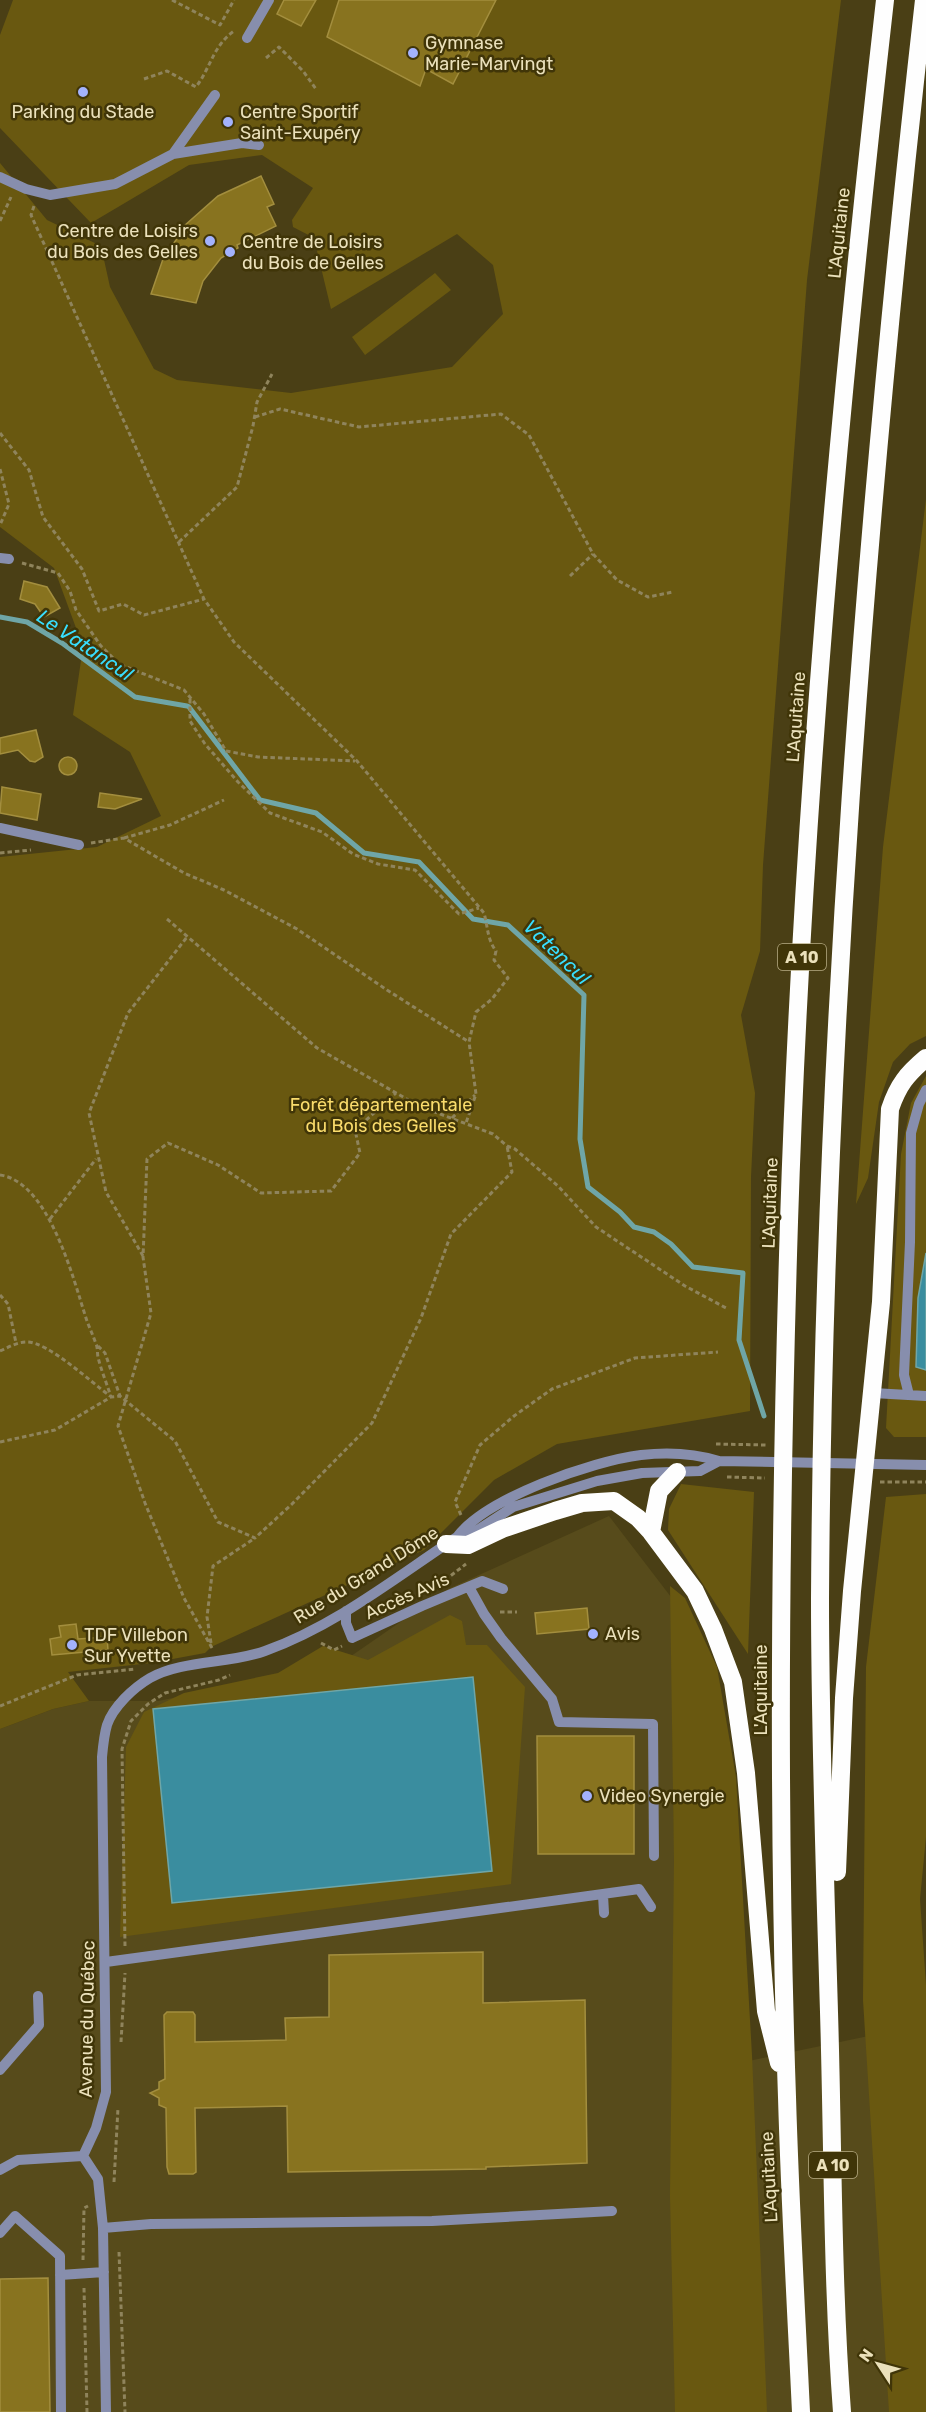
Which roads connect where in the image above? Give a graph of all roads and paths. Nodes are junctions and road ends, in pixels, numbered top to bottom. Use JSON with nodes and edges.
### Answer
{"nodes":[{"id":1,"x":172,"y":0,"type":"edge"},
{"id":2,"x":234,"y":0,"type":"edge"},
{"id":3,"x":269,"y":0,"type":"edge"},
{"id":4,"x":885,"y":0,"type":"edge"},
{"id":5,"x":924,"y":0,"type":"edge"},
{"id":6,"x":237,"y":28,"type":"dead end"},
{"id":7,"x":247,"y":39,"type":"dead end"},
{"id":8,"x":266,"y":58,"type":"dead end"},
{"id":9,"x":144,"y":79,"type":"dead end"},
{"id":10,"x":316,"y":88,"type":"dead end"},
{"id":11,"x":215,"y":95,"type":"dead end"},
{"id":12,"x":259,"y":145,"type":"dead end"},
{"id":13,"x":173,"y":154,"type":"junction"},
{"id":14,"x":0,"y":177,"type":"edge"},
{"id":15,"x":17,"y":185,"type":"junction"},
{"id":16,"x":39,"y":193,"type":"junction"},
{"id":17,"x":0,"y":220,"type":"edge"},
{"id":18,"x":272,"y":374,"type":"dead end"},
{"id":19,"x":255,"y":417,"type":"junction"},
{"id":20,"x":0,"y":433,"type":"edge"},
{"id":21,"x":0,"y":469,"type":"edge"},
{"id":22,"x":0,"y":525,"type":"edge"},
{"id":23,"x":179,"y":543,"type":"junction"},
{"id":24,"x":593,"y":554,"type":"junction"},
{"id":25,"x":5,"y":558,"type":"edge"},
{"id":26,"x":570,"y":576,"type":"dead end"},
{"id":27,"x":673,"y":592,"type":"dead end"},
{"id":28,"x":204,"y":599,"type":"junction"},
{"id":29,"x":190,"y":697,"type":"junction"},
{"id":30,"x":357,"y":761,"type":"junction"},
{"id":31,"x":224,"y":800,"type":"dead end"},
{"id":32,"x":0,"y":828,"type":"edge"},
{"id":33,"x":124,"y":838,"type":"junction"},
{"id":34,"x":79,"y":844,"type":"joint"},
{"id":35,"x":479,"y":908,"type":"junction"},
{"id":36,"x":167,"y":919,"type":"dead end"},
{"id":37,"x":187,"y":937,"type":"junction"},
{"id":38,"x":469,"y":1042,"type":"junction"},
{"id":39,"x":926,"y":1058,"type":"edge"},
{"id":40,"x":926,"y":1090,"type":"edge"},
{"id":41,"x":396,"y":1093,"type":"junction"},
{"id":42,"x":476,"y":1094,"type":"junction"},
{"id":43,"x":452,"y":1119,"type":"junction"},
{"id":44,"x":466,"y":1123,"type":"junction"},
{"id":45,"x":507,"y":1146,"type":"junction"},
{"id":46,"x":97,"y":1158,"type":"junction"},
{"id":47,"x":0,"y":1174,"type":"edge"},
{"id":48,"x":50,"y":1220,"type":"junction"},
{"id":49,"x":143,"y":1257,"type":"junction"},
{"id":50,"x":0,"y":1295,"type":"edge"},
{"id":51,"x":728,"y":1309,"type":"dead end"},
{"id":52,"x":16,"y":1343,"type":"junction"},
{"id":53,"x":97,"y":1345,"type":"junction"},
{"id":54,"x":0,"y":1351,"type":"edge"},
{"id":55,"x":718,"y":1352,"type":"dead end"},
{"id":56,"x":873,"y":1393,"type":"junction"},
{"id":57,"x":909,"y":1395,"type":"junction"},
{"id":58,"x":120,"y":1396,"type":"junction"},
{"id":59,"x":926,"y":1396,"type":"edge"},
{"id":60,"x":111,"y":1397,"type":"junction"},
{"id":61,"x":125,"y":1399,"type":"junction"},
{"id":62,"x":0,"y":1442,"type":"edge"},
{"id":63,"x":699,"y":1455,"type":"junction"},
{"id":64,"x":718,"y":1461,"type":"junction"},
{"id":65,"x":926,"y":1466,"type":"edge"},
{"id":66,"x":677,"y":1472,"type":"junction"},
{"id":67,"x":911,"y":1482,"type":"dead end"},
{"id":68,"x":926,"y":1482,"type":"edge"},
{"id":69,"x":466,"y":1524,"type":"junction"},
{"id":70,"x":651,"y":1532,"type":"junction"},
{"id":71,"x":255,"y":1538,"type":"junction"},
{"id":72,"x":452,"y":1541,"type":"junction"},
{"id":73,"x":474,"y":1558,"type":"dead end"},
{"id":74,"x":443,"y":1582,"type":"dead end"},
{"id":75,"x":469,"y":1587,"type":"junction"},
{"id":76,"x":503,"y":1589,"type":"dead end"},
{"id":77,"x":346,"y":1611,"type":"junction"},
{"id":78,"x":137,"y":1669,"type":"dead end"},
{"id":79,"x":219,"y":1680,"type":"dead end"},
{"id":80,"x":125,"y":1697,"type":"joint"},
{"id":81,"x":0,"y":1706,"type":"edge"},
{"id":82,"x":654,"y":1856,"type":"dead end"},
{"id":83,"x":603,"y":1895,"type":"junction"},
{"id":84,"x":651,"y":1907,"type":"dead end"},
{"id":85,"x":604,"y":1913,"type":"dead end"},
{"id":86,"x":826,"y":1917,"type":"junction"},
{"id":87,"x":126,"y":1959,"type":"junction"},
{"id":88,"x":106,"y":1962,"type":"junction"},
{"id":89,"x":38,"y":1996,"type":"dead end"},
{"id":90,"x":121,"y":2053,"type":"dead end"},
{"id":91,"x":0,"y":2070,"type":"edge"},
{"id":92,"x":787,"y":2096,"type":"junction"},
{"id":93,"x":118,"y":2100,"type":"dead end"},
{"id":94,"x":83,"y":2156,"type":"junction"},
{"id":95,"x":0,"y":2170,"type":"edge"},
{"id":96,"x":114,"y":2182,"type":"dead end"},
{"id":97,"x":84,"y":2208,"type":"dead end"},
{"id":98,"x":612,"y":2211,"type":"dead end"},
{"id":99,"x":118,"y":2227,"type":"junction"},
{"id":100,"x":103,"y":2228,"type":"junction"},
{"id":101,"x":0,"y":2233,"type":"edge"},
{"id":102,"x":104,"y":2272,"type":"junction"},
{"id":103,"x":83,"y":2273,"type":"junction"},
{"id":104,"x":60,"y":2275,"type":"junction"},
{"id":105,"x":61,"y":2412,"type":"edge"},
{"id":106,"x":87,"y":2412,"type":"edge"},
{"id":107,"x":106,"y":2412,"type":"edge"},
{"id":108,"x":126,"y":2412,"type":"edge"},
{"id":109,"x":801,"y":2412,"type":"edge"},
{"id":110,"x":842,"y":2412,"type":"edge"}],
"edges":[{"from":1,"to":2,"type":"path"},
{"from":3,"to":7,"type":"street"},
{"from":4,"to":92,"type":"highway","name":"L'Aquitaine","number":"A 10"},
{"from":5,"to":86,"type":"highway","number":"A 10"},
{"from":6,"to":9,"type":"path"},
{"from":8,"to":10,"type":"path"},
{"from":11,"to":13,"type":"street"},
{"from":12,"to":13,"type":"street"},
{"from":13,"to":16,"type":"street"},
{"from":14,"to":15,"type":"street"},
{"from":15,"to":16,"type":"street"},
{"from":15,"to":17,"type":"path"},
{"from":16,"to":23,"type":"path"},
{"from":18,"to":19,"type":"path"},
{"from":19,"to":23,"type":"path"},
{"from":19,"to":24,"type":"path"},
{"from":20,"to":28,"type":"path"},
{"from":21,"to":22,"type":"path"},
{"from":23,"to":28,"type":"path"},
{"from":24,"to":26,"type":"path"},
{"from":24,"to":27,"type":"path"},
{"from":25,"to":29,"type":"path"},
{"from":28,"to":30,"type":"path"},
{"from":29,"to":30,"type":"path"},
{"from":29,"to":35,"type":"path"},
{"from":30,"to":35,"type":"path"},
{"from":31,"to":33,"type":"path"},
{"from":32,"to":34,"type":"street"},
{"from":33,"to":34,"type":"path"},
{"from":33,"to":38,"type":"path"},
{"from":35,"to":38,"type":"path"},
{"from":36,"to":37,"type":"path"},
{"from":37,"to":41,"type":"path"},
{"from":37,"to":46,"type":"path"},
{"from":38,"to":42,"type":"path"},
{"from":39,"to":56,"type":"highway"},
{"from":40,"to":57,"type":"street"},
{"from":41,"to":43,"type":"path"},
{"from":41,"to":49,"type":"path"},
{"from":42,"to":43,"type":"path"},
{"from":42,"to":44,"type":"path"},
{"from":43,"to":44,"type":"path"},
{"from":44,"to":45,"type":"path"},
{"from":45,"to":51,"type":"path"},
{"from":45,"to":71,"type":"path"},
{"from":46,"to":48,"type":"path"},
{"from":46,"to":49,"type":"path"},
{"from":47,"to":48,"type":"path"},
{"from":48,"to":53,"type":"path"},
{"from":49,"to":61,"type":"path"},
{"from":50,"to":52,"type":"path"},
{"from":52,"to":54,"type":"path"},
{"from":52,"to":60,"type":"path"},
{"from":53,"to":58,"type":"path"},
{"from":53,"to":60,"type":"path"},
{"from":55,"to":69,"type":"path"},
{"from":56,"to":57,"type":"street"},
{"from":56,"to":86,"type":"highway"},
{"from":57,"to":59,"type":"street"},
{"from":58,"to":60,"type":"path"},
{"from":58,"to":61,"type":"path"},
{"from":60,"to":62,"type":"path"},
{"from":61,"to":71,"type":"path"},
{"from":61,"to":71,"type":"path"},
{"from":63,"to":64,"type":"street","name":"Rue du Grand Dôme"},
{"from":63,"to":66,"type":"street"},
{"from":63,"to":69,"type":"street","name":"Rue du Grand Dôme"},
{"from":64,"to":65,"type":"street","name":"Rue du Grand Dôme"},
{"from":64,"to":66,"type":"street","name":"Rue du Grand Dôme"},
{"from":66,"to":70,"type":"highway"},
{"from":66,"to":72,"type":"street","name":"Rue du Grand Dôme"},
{"from":67,"to":68,"type":"path"},
{"from":69,"to":72,"type":"street","name":"Rue du Grand Dôme"},
{"from":70,"to":72,"type":"highway"},
{"from":70,"to":92,"type":"highway"},
{"from":72,"to":77,"type":"street","name":"Rue du Grand Dôme"},
{"from":73,"to":74,"type":"path"},
{"from":75,"to":76,"type":"street","name":"Accès Avis"},
{"from":75,"to":77,"type":"street","name":"Accès Avis"},
{"from":75,"to":82,"type":"street"},
{"from":77,"to":80,"type":"street","name":"Rue du Grand Dôme"},
{"from":78,"to":81,"type":"path"},
{"from":79,"to":87,"type":"path"},
{"from":80,"to":88,"type":"street","name":"Avenue du Québec"},
{"from":83,"to":84,"type":"street"},
{"from":83,"to":85,"type":"street"},
{"from":83,"to":87,"type":"street"},
{"from":86,"to":110,"type":"highway","number":"A 10"},
{"from":87,"to":88,"type":"street"},
{"from":87,"to":90,"type":"path"},
{"from":88,"to":94,"type":"street","name":"Avenue du Québec"},
{"from":89,"to":91,"type":"street"},
{"from":92,"to":109,"type":"highway","name":"L'Aquitaine","number":"A 10"},
{"from":93,"to":96,"type":"path"},
{"from":94,"to":95,"type":"street"},
{"from":94,"to":100,"type":"street"},
{"from":97,"to":103,"type":"path"},
{"from":98,"to":99,"type":"street"},
{"from":99,"to":100,"type":"street"},
{"from":99,"to":108,"type":"path"},
{"from":100,"to":102,"type":"street"},
{"from":101,"to":104,"type":"street"},
{"from":102,"to":103,"type":"street"},
{"from":102,"to":107,"type":"street"},
{"from":103,"to":104,"type":"street"},
{"from":103,"to":106,"type":"path"},
{"from":104,"to":105,"type":"street"}]}
